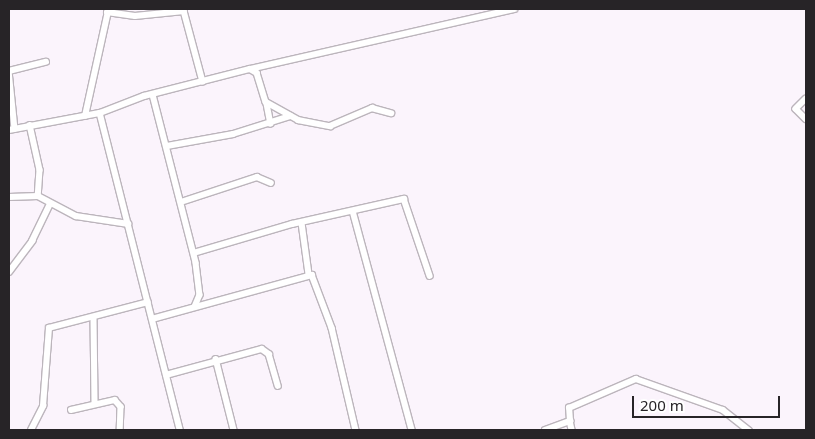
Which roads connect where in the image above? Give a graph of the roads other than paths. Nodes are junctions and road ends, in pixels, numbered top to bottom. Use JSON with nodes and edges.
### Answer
{"nodes":[{"id":1,"x":514,"y":9,"type":"edge"},
{"id":2,"x":108,"y":11,"type":"edge"},
{"id":3,"x":46,"y":62,"type":"dead end"},
{"id":4,"x":250,"y":69,"type":"junction"},
{"id":5,"x":9,"y":71,"type":"edge"},
{"id":6,"x":203,"y":82,"type":"junction"},
{"id":7,"x":153,"y":94,"type":"junction"},
{"id":8,"x":806,"y":99,"type":"edge"},
{"id":9,"x":266,"y":102,"type":"junction"},
{"id":10,"x":100,"y":113,"type":"junction"},
{"id":11,"x":391,"y":113,"type":"dead end"},
{"id":12,"x":88,"y":116,"type":"junction"},
{"id":13,"x":290,"y":116,"type":"junction"},
{"id":14,"x":806,"y":119,"type":"edge"},
{"id":15,"x":100,"y":122,"type":"junction"},
{"id":16,"x":271,"y":124,"type":"junction"},
{"id":17,"x":30,"y":125,"type":"junction"},
{"id":18,"x":12,"y":129,"type":"edge"},
{"id":19,"x":167,"y":146,"type":"junction"},
{"id":20,"x":271,"y":183,"type":"dead end"},
{"id":21,"x":9,"y":196,"type":"edge"},
{"id":22,"x":38,"y":196,"type":"junction"},
{"id":23,"x":181,"y":202,"type":"junction"},
{"id":24,"x":50,"y":204,"type":"junction"},
{"id":25,"x":353,"y":211,"type":"junction"},
{"id":26,"x":302,"y":223,"type":"junction"},
{"id":27,"x":128,"y":224,"type":"junction"},
{"id":28,"x":194,"y":253,"type":"junction"},
{"id":29,"x":9,"y":255,"type":"edge"},
{"id":30,"x":16,"y":259,"type":"junction"},
{"id":31,"x":9,"y":272,"type":"edge"},
{"id":32,"x":309,"y":274,"type":"junction"},
{"id":33,"x":430,"y":276,"type":"dead end"},
{"id":34,"x":200,"y":295,"type":"junction"},
{"id":35,"x":148,"y":302,"type":"junction"},
{"id":36,"x":208,"y":303,"type":"junction"},
{"id":37,"x":195,"y":307,"type":"junction"},
{"id":38,"x":94,"y":319,"type":"junction"},
{"id":39,"x":152,"y":319,"type":"junction"},
{"id":40,"x":216,"y":359,"type":"junction"},
{"id":41,"x":166,"y":375,"type":"junction"},
{"id":42,"x":278,"y":386,"type":"dead end"},
{"id":43,"x":94,"y":404,"type":"junction"},
{"id":44,"x":72,"y":410,"type":"dead end"},
{"id":45,"x":570,"y":421,"type":"junction"},
{"id":46,"x":31,"y":430,"type":"edge"},
{"id":47,"x":120,"y":430,"type":"edge"},
{"id":48,"x":180,"y":430,"type":"edge"},
{"id":49,"x":234,"y":430,"type":"edge"},
{"id":50,"x":356,"y":430,"type":"edge"},
{"id":51,"x":412,"y":430,"type":"edge"},
{"id":52,"x":545,"y":430,"type":"edge"},
{"id":53,"x":572,"y":430,"type":"edge"},
{"id":54,"x":749,"y":430,"type":"edge"}],
"edges":[{"from":1,"to":4,"type":"street"},
{"from":2,"to":6,"type":"street"},
{"from":2,"to":12,"type":"street"},
{"from":3,"to":5,"type":"street"},
{"from":4,"to":6,"type":"street"},
{"from":4,"to":9,"type":"street"},
{"from":5,"to":18,"type":"street"},
{"from":6,"to":7,"type":"street"},
{"from":7,"to":10,"type":"street"},
{"from":7,"to":19,"type":"street"},
{"from":8,"to":14,"type":"street"},
{"from":9,"to":13,"type":"street"},
{"from":9,"to":16,"type":"street"},
{"from":10,"to":12,"type":"street"},
{"from":10,"to":15,"type":"street"},
{"from":11,"to":13,"type":"street"},
{"from":12,"to":15,"type":"street"},
{"from":12,"to":17,"type":"street"},
{"from":13,"to":16,"type":"street"},
{"from":15,"to":27,"type":"street"},
{"from":16,"to":19,"type":"street"},
{"from":17,"to":18,"type":"street"},
{"from":17,"to":22,"type":"street"},
{"from":19,"to":23,"type":"street"},
{"from":20,"to":23,"type":"street"},
{"from":21,"to":22,"type":"street"},
{"from":22,"to":24,"type":"street"},
{"from":23,"to":28,"type":"street"},
{"from":24,"to":27,"type":"street"},
{"from":24,"to":30,"type":"street"},
{"from":25,"to":26,"type":"street"},
{"from":25,"to":33,"type":"street"},
{"from":25,"to":51,"type":"street"},
{"from":26,"to":28,"type":"street"},
{"from":26,"to":32,"type":"street"},
{"from":27,"to":35,"type":"street"},
{"from":28,"to":34,"type":"street"},
{"from":29,"to":30,"type":"street"},
{"from":30,"to":31,"type":"street"},
{"from":32,"to":36,"type":"street"},
{"from":32,"to":50,"type":"street"},
{"from":34,"to":36,"type":"street"},
{"from":34,"to":37,"type":"street"},
{"from":35,"to":38,"type":"street"},
{"from":35,"to":39,"type":"street"},
{"from":36,"to":37,"type":"street"},
{"from":37,"to":39,"type":"street"},
{"from":38,"to":43,"type":"street"},
{"from":38,"to":46,"type":"street"},
{"from":39,"to":41,"type":"street"},
{"from":40,"to":41,"type":"street"},
{"from":40,"to":42,"type":"street"},
{"from":40,"to":49,"type":"street"},
{"from":41,"to":48,"type":"street"},
{"from":43,"to":44,"type":"street"},
{"from":43,"to":47,"type":"street"},
{"from":45,"to":52,"type":"street"},
{"from":45,"to":53,"type":"street"},
{"from":45,"to":54,"type":"street"}]}
